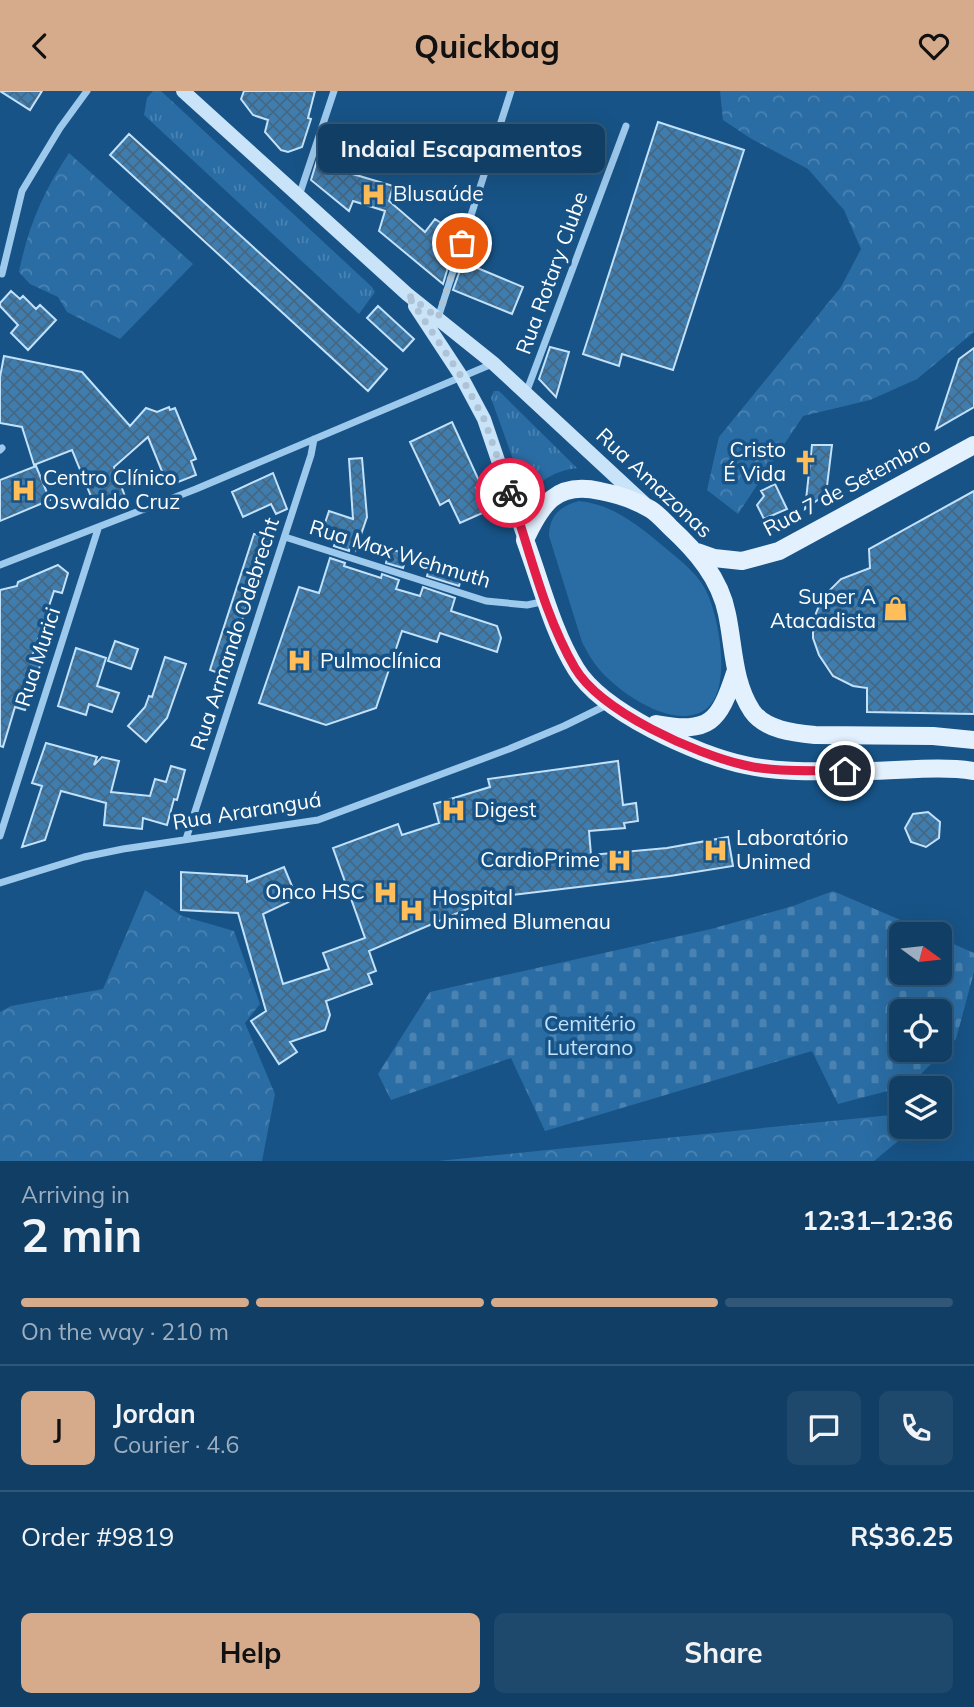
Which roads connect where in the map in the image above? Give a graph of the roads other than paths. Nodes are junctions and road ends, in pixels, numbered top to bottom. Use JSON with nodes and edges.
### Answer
{"nodes":[{"id":1,"x":87,"y":91,"type":"edge"},
{"id":2,"x":183,"y":91,"type":"edge"},
{"id":3,"x":334,"y":91,"type":"edge"},
{"id":4,"x":511,"y":91,"type":"edge"},
{"id":5,"x":626,"y":125,"type":"dead end"},
{"id":6,"x":299,"y":196,"type":"junction"},
{"id":7,"x":2,"y":274,"type":"dead end"},
{"id":8,"x":407,"y":294,"type":"junction"},
{"id":9,"x":438,"y":318,"type":"junction"},
{"id":10,"x":493,"y":363,"type":"junction"},
{"id":11,"x":461,"y":376,"type":"junction"},
{"id":12,"x":526,"y":394,"type":"junction"},
{"id":13,"x":314,"y":439,"type":"junction"},
{"id":14,"x":974,"y":445,"type":"edge"},
{"id":15,"x":651,"y":509,"type":"junction"},
{"id":16,"x":98,"y":529,"type":"junction"},
{"id":17,"x":285,"y":537,"type":"junction"},
{"id":18,"x":525,"y":540,"type":"junction"},
{"id":19,"x":697,"y":552,"type":"junction"},
{"id":20,"x":0,"y":564,"type":"edge"},
{"id":21,"x":546,"y":601,"type":"junction"},
{"id":22,"x":736,"y":673,"type":"junction"},
{"id":23,"x":610,"y":704,"type":"junction"},
{"id":24,"x":639,"y":721,"type":"junction"},
{"id":25,"x":974,"y":740,"type":"edge"},
{"id":26,"x":974,"y":771,"type":"edge"},
{"id":27,"x":0,"y":836,"type":"edge"},
{"id":28,"x":186,"y":839,"type":"junction"},
{"id":29,"x":0,"y":883,"type":"edge"}],
"edges":[{"from":1,"to":7,"type":"street"},
{"from":2,"to":6,"type":"main road","name":"Rua Amazonas"},
{"from":3,"to":6,"type":"street"},
{"from":4,"to":9,"type":"street"},
{"from":5,"to":12,"type":"street","name":"Rua Rotary Clube"},
{"from":6,"to":8,"type":"main road","name":"Rua Amazonas"},
{"from":8,"to":9,"type":"main road","name":"Rua Amazonas"},
{"from":8,"to":11,"type":"main road","name":"Rua Amazonas"},
{"from":9,"to":10,"type":"main road","name":"Rua Amazonas"},
{"from":10,"to":11,"type":"street"},
{"from":10,"to":12,"type":"main road","name":"Rua Amazonas"},
{"from":11,"to":13,"type":"street"},
{"from":11,"to":18,"type":"main road","name":"Rua Amazonas"},
{"from":12,"to":15,"type":"main road","name":"Rua Amazonas"},
{"from":13,"to":16,"type":"street"},
{"from":13,"to":17,"type":"street","name":"Rua Armando Odebrecht"},
{"from":14,"to":19,"type":"main road","name":"Rua 7 de Setembro"},
{"from":15,"to":18,"type":"main road"},
{"from":15,"to":19,"type":"main road","name":"Rua Amazonas"},
{"from":16,"to":20,"type":"street"},
{"from":16,"to":27,"type":"street","name":"Rua Murici"},
{"from":17,"to":21,"type":"street","name":"Rua Max Wehmuth"},
{"from":17,"to":28,"type":"street","name":"Rua Armando Odebrecht"},
{"from":18,"to":21,"type":"main road","name":"Rua Amazonas"},
{"from":19,"to":22,"type":"main road","name":"Rua Amazonas"},
{"from":21,"to":23,"type":"main road","name":"Rua Amazonas"},
{"from":22,"to":24,"type":"main road"},
{"from":22,"to":25,"type":"main road","name":"Rua Amazonas"},
{"from":23,"to":24,"type":"main road","name":"Rua Amazonas"},
{"from":23,"to":28,"type":"street","name":"Rua Araranguá"},
{"from":24,"to":26,"type":"main road","name":"Rua Amazonas"},
{"from":28,"to":29,"type":"street","name":"Rua Araranguá"}]}
